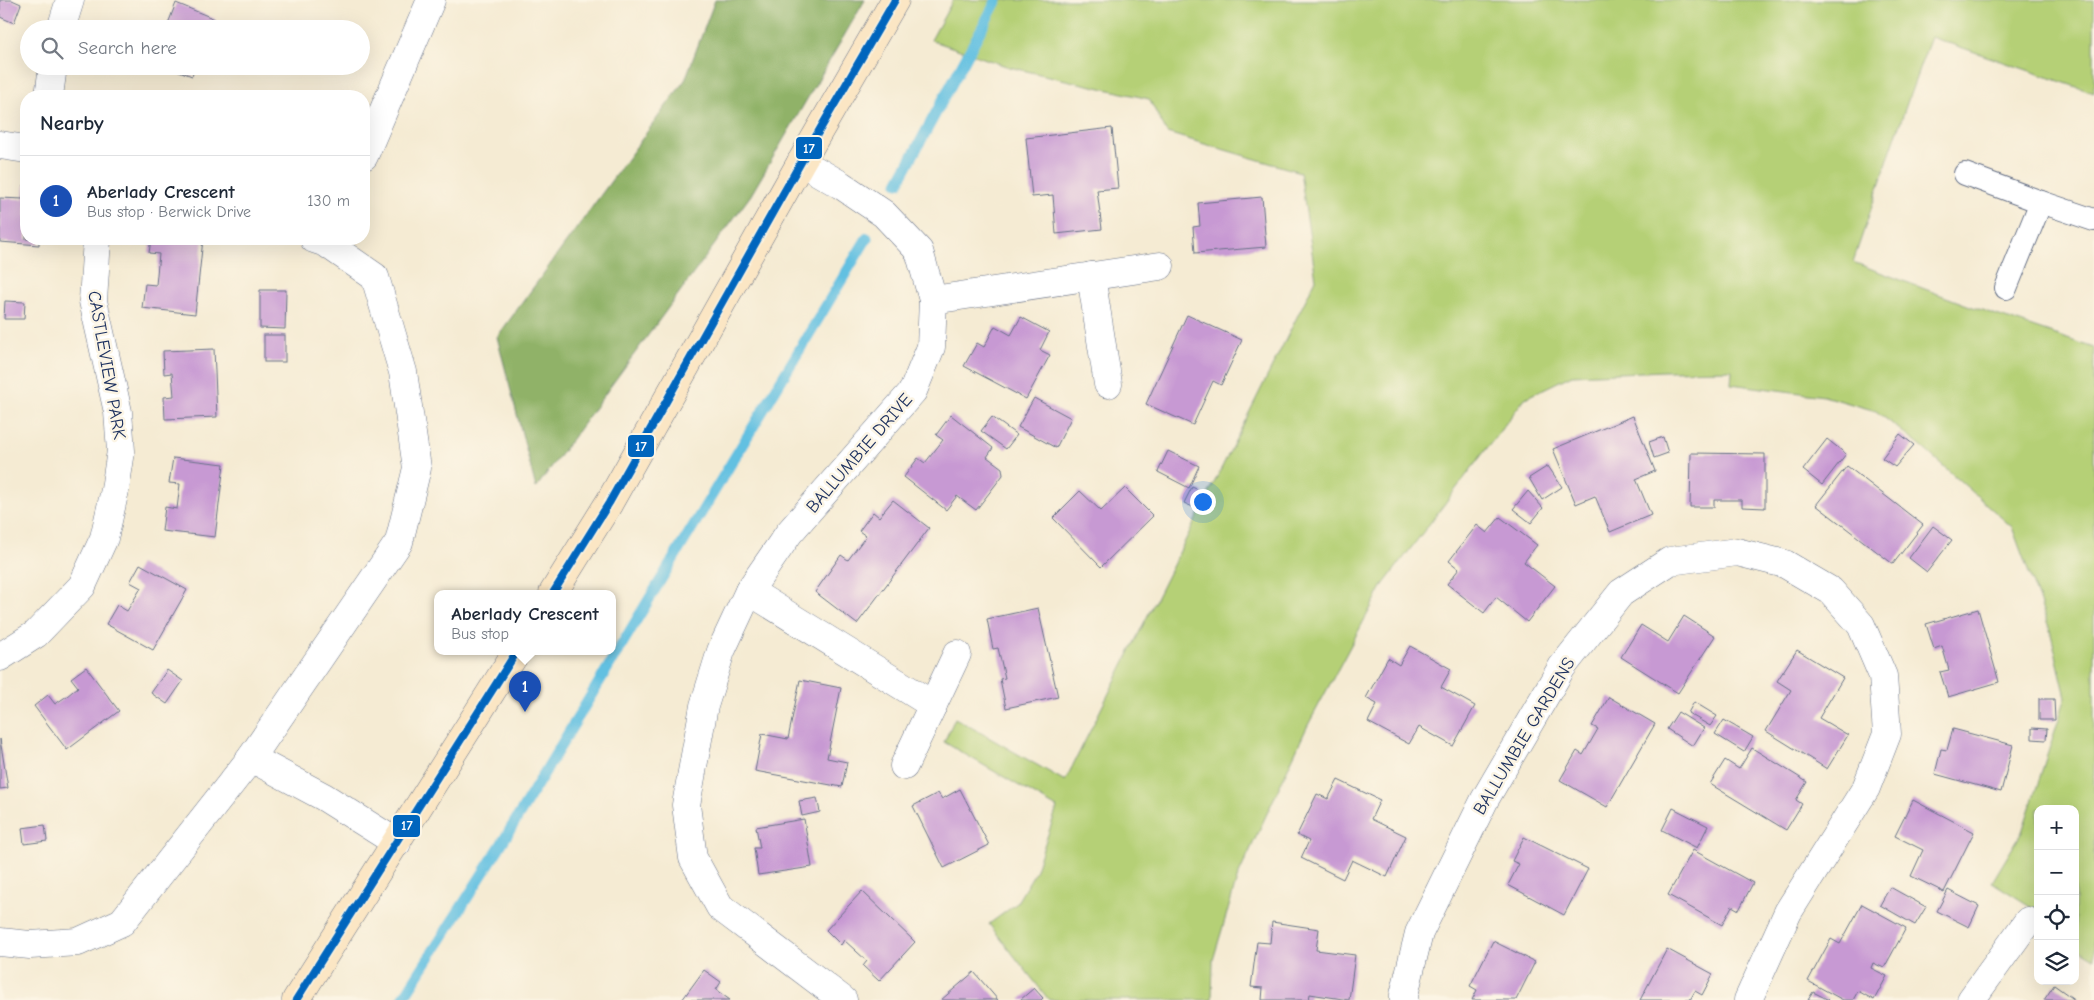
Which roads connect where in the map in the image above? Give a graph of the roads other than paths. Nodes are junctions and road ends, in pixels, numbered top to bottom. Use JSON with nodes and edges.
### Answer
{"nodes":[{"id":1,"x":70,"y":0,"type":"edge"},
{"id":2,"x":431,"y":0,"type":"edge"},
{"id":3,"x":895,"y":0,"type":"edge"},
{"id":4,"x":64,"y":20,"type":"edge"},
{"id":5,"x":52,"y":75,"type":"edge"},
{"id":6,"x":49,"y":90,"type":"edge"},
{"id":7,"x":370,"y":142,"type":"edge"},
{"id":8,"x":0,"y":145,"type":"edge"},
{"id":9,"x":20,"y":148,"type":"edge"},
{"id":10,"x":801,"y":162,"type":"junction"},
{"id":11,"x":1965,"y":174,"type":"dead end"},
{"id":12,"x":2041,"y":202,"type":"junction"},
{"id":13,"x":2094,"y":220,"type":"edge"},
{"id":14,"x":97,"y":245,"type":"edge"},
{"id":15,"x":330,"y":245,"type":"edge"},
{"id":16,"x":1160,"y":266,"type":"dead end"},
{"id":17,"x":1091,"y":276,"type":"junction"},
{"id":18,"x":2006,"y":288,"type":"dead end"},
{"id":19,"x":933,"y":300,"type":"junction"},
{"id":20,"x":1108,"y":384,"type":"dead end"},
{"id":21,"x":555,"y":590,"type":"edge"},
{"id":22,"x":749,"y":591,"type":"junction"},
{"id":23,"x":957,"y":654,"type":"dead end"},
{"id":24,"x":514,"y":655,"type":"edge"},
{"id":25,"x":0,"y":657,"type":"edge"},
{"id":26,"x":933,"y":705,"type":"junction"},
{"id":27,"x":251,"y":758,"type":"junction"},
{"id":28,"x":904,"y":766,"type":"dead end"},
{"id":29,"x":397,"y":843,"type":"junction"},
{"id":30,"x":2028,"y":921,"type":"dead end"},
{"id":31,"x":0,"y":942,"type":"edge"},
{"id":32,"x":296,"y":1000,"type":"edge"},
{"id":33,"x":843,"y":1000,"type":"edge"},
{"id":34,"x":1404,"y":1000,"type":"edge"},
{"id":35,"x":1748,"y":1000,"type":"edge"},
{"id":36,"x":1971,"y":1000,"type":"edge"}],
"edges":[{"from":1,"to":4,"type":"street"},
{"from":2,"to":7,"type":"street"},
{"from":3,"to":10,"type":"street"},
{"from":5,"to":6,"type":"street"},
{"from":8,"to":9,"type":"street"},
{"from":10,"to":19,"type":"street","name":"BALLUMBIE DRIVE"},
{"from":10,"to":21,"type":"street"},
{"from":11,"to":12,"type":"lane"},
{"from":12,"to":13,"type":"lane"},
{"from":12,"to":18,"type":"lane"},
{"from":14,"to":25,"type":"street","name":"CASTLEVIEW PARK"},
{"from":15,"to":27,"type":"street"},
{"from":16,"to":17,"type":"street"},
{"from":17,"to":19,"type":"street"},
{"from":17,"to":20,"type":"street"},
{"from":19,"to":22,"type":"street","name":"BALLUMBIE DRIVE"},
{"from":22,"to":26,"type":"street"},
{"from":22,"to":33,"type":"street","name":"BALLUMBIE DRIVE"},
{"from":23,"to":26,"type":"street"},
{"from":24,"to":29,"type":"street"},
{"from":26,"to":28,"type":"street"},
{"from":27,"to":29,"type":"street"},
{"from":27,"to":31,"type":"street"},
{"from":29,"to":32,"type":"street"},
{"from":30,"to":36,"type":"street"},
{"from":34,"to":35,"type":"street","name":"BALLUMBIE GARDENS"}]}
